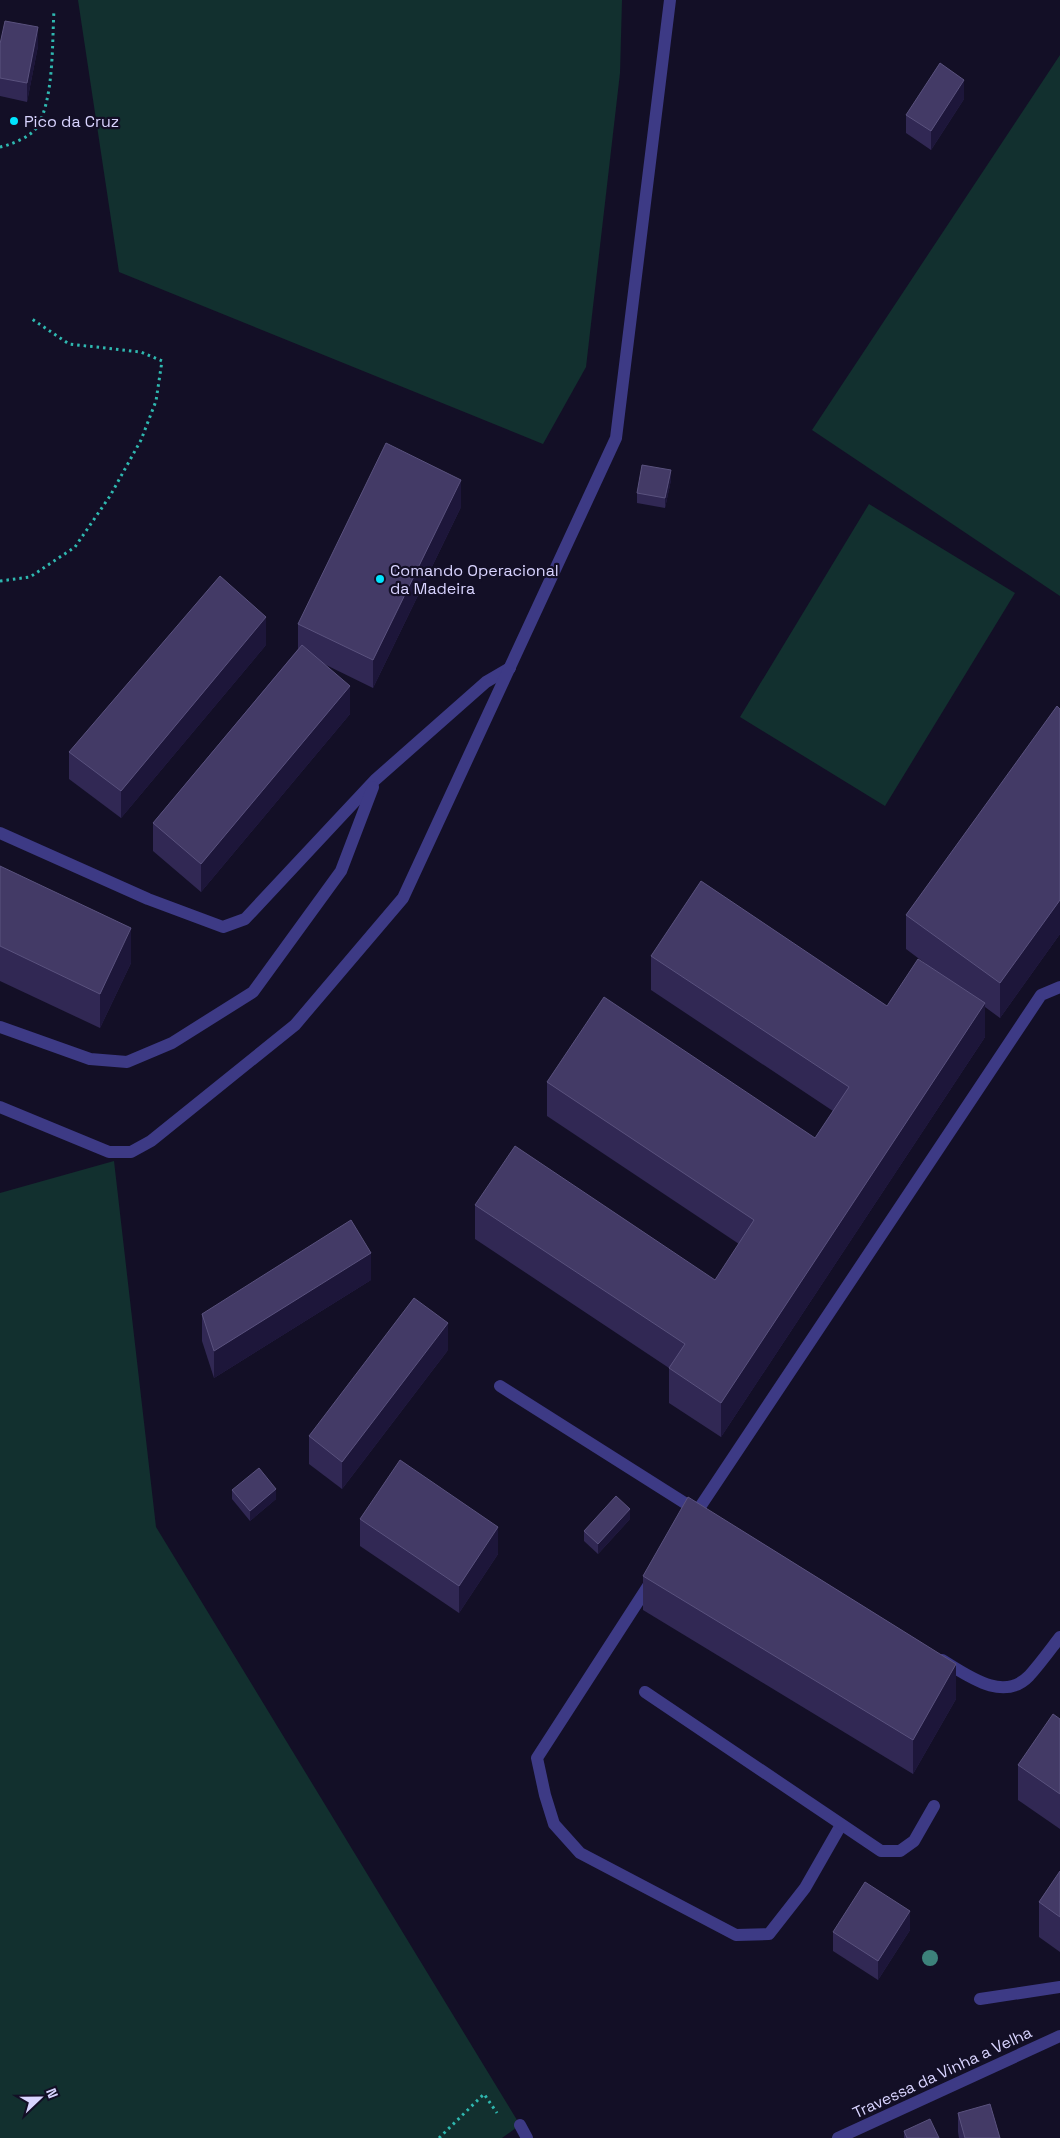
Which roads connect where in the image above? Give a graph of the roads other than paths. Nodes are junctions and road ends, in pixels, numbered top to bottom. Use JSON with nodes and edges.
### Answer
{"nodes":[{"id":1,"x":670,"y":0,"type":"edge"},
{"id":2,"x":510,"y":668,"type":"junction"},
{"id":3,"x":375,"y":780,"type":"junction"},
{"id":4,"x":0,"y":833,"type":"edge"},
{"id":5,"x":1060,"y":987,"type":"edge"},
{"id":6,"x":0,"y":1027,"type":"edge"},
{"id":7,"x":0,"y":1107,"type":"edge"},
{"id":8,"x":500,"y":1386,"type":"dead end"},
{"id":9,"x":697,"y":1511,"type":"junction"},
{"id":10,"x":714,"y":1521,"type":"edge"},
{"id":11,"x":686,"y":1528,"type":"edge"},
{"id":12,"x":659,"y":1569,"type":"edge"},
{"id":13,"x":1060,"y":1636,"type":"edge"},
{"id":14,"x":930,"y":1653,"type":"edge"},
{"id":15,"x":645,"y":1692,"type":"dead end"},
{"id":16,"x":934,"y":1806,"type":"dead end"},
{"id":17,"x":841,"y":1825,"type":"junction"},
{"id":18,"x":1060,"y":1987,"type":"edge"},
{"id":19,"x":980,"y":1999,"type":"dead end"},
{"id":20,"x":1060,"y":2036,"type":"edge"},
{"id":21,"x":520,"y":2125,"type":"road end"},
{"id":22,"x":527,"y":2138,"type":"edge"},
{"id":23,"x":838,"y":2138,"type":"edge"}],
"edges":[{"from":1,"to":2,"type":"lane"},
{"from":2,"to":3,"type":"lane"},
{"from":2,"to":7,"type":"lane"},
{"from":3,"to":4,"type":"lane"},
{"from":3,"to":6,"type":"lane"},
{"from":5,"to":9,"type":"lane"},
{"from":8,"to":9,"type":"lane"},
{"from":9,"to":10,"type":"lane"},
{"from":9,"to":11,"type":"lane"},
{"from":12,"to":17,"type":"lane"},
{"from":13,"to":14,"type":"lane"},
{"from":15,"to":17,"type":"lane"},
{"from":16,"to":17,"type":"lane"},
{"from":18,"to":19,"type":"lane"},
{"from":20,"to":23,"type":"lane","name":"Travessa da Vinha a Velha"},
{"from":21,"to":22,"type":"lane"}]}
